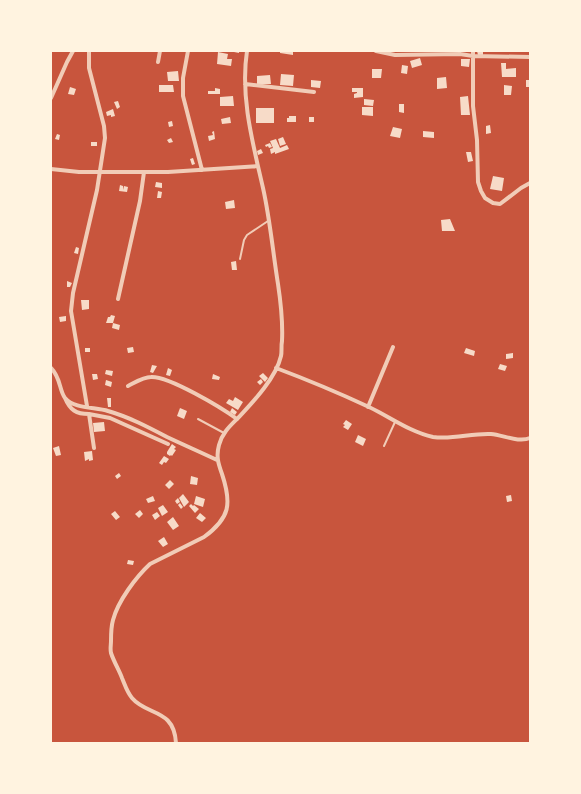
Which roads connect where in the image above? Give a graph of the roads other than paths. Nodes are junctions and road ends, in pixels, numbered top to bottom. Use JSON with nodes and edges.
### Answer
{"nodes":[{"id":1,"x":73,"y":51,"type":"edge"},
{"id":2,"x":89,"y":51,"type":"edge"},
{"id":3,"x":160,"y":51,"type":"edge"},
{"id":4,"x":188,"y":51,"type":"edge"},
{"id":5,"x":248,"y":51,"type":"edge"},
{"id":6,"x":376,"y":51,"type":"edge"},
{"id":7,"x":473,"y":51,"type":"edge"},
{"id":8,"x":473,"y":56,"type":"junction"},
{"id":9,"x":530,"y":57,"type":"edge"},
{"id":10,"x":158,"y":62,"type":"dead end"},
{"id":11,"x":245,"y":84,"type":"junction"},
{"id":12,"x":314,"y":92,"type":"dead end"},
{"id":13,"x":51,"y":98,"type":"edge"},
{"id":14,"x":258,"y":166,"type":"junction"},
{"id":15,"x":51,"y":169,"type":"edge"},
{"id":16,"x":202,"y":170,"type":"junction"},
{"id":17,"x":99,"y":172,"type":"junction"},
{"id":18,"x":144,"y":172,"type":"junction"},
{"id":19,"x":530,"y":183,"type":"edge"},
{"id":20,"x":268,"y":221,"type":"junction"},
{"id":21,"x":240,"y":259,"type":"dead end"},
{"id":22,"x":118,"y":300,"type":"dead end"},
{"id":23,"x":393,"y":347,"type":"dead end"},
{"id":24,"x":51,"y":368,"type":"edge"},
{"id":25,"x":276,"y":368,"type":"junction"},
{"id":26,"x":53,"y":374,"type":"edge"},
{"id":27,"x":128,"y":386,"type":"dead end"},
{"id":28,"x":64,"y":397,"type":"junction"},
{"id":29,"x":87,"y":406,"type":"junction"},
{"id":30,"x":368,"y":407,"type":"junction"},
{"id":31,"x":89,"y":414,"type":"junction"},
{"id":32,"x":237,"y":419,"type":"junction"},
{"id":33,"x":198,"y":420,"type":"dead end"},
{"id":34,"x":395,"y":421,"type":"junction"},
{"id":35,"x":224,"y":433,"type":"junction"},
{"id":36,"x":530,"y":438,"type":"edge"},
{"id":37,"x":168,"y":444,"type":"dead end"},
{"id":38,"x":384,"y":446,"type":"dead end"},
{"id":39,"x":94,"y":448,"type":"dead end"},
{"id":40,"x":217,"y":460,"type":"junction"},
{"id":41,"x":176,"y":743,"type":"edge"}],
"edges":[{"from":1,"to":13,"type":"street"},
{"from":2,"to":17,"type":"street"},
{"from":3,"to":10,"type":"street"},
{"from":4,"to":16,"type":"street"},
{"from":5,"to":11,"type":"street"},
{"from":6,"to":8,"type":"street"},
{"from":7,"to":8,"type":"street"},
{"from":8,"to":9,"type":"street"},
{"from":8,"to":19,"type":"street"},
{"from":11,"to":12,"type":"street"},
{"from":11,"to":14,"type":"street"},
{"from":14,"to":16,"type":"street"},
{"from":14,"to":20,"type":"street"},
{"from":15,"to":17,"type":"street"},
{"from":16,"to":18,"type":"street"},
{"from":17,"to":18,"type":"street"},
{"from":17,"to":29,"type":"street"},
{"from":18,"to":22,"type":"street"},
{"from":20,"to":21,"type":"lane"},
{"from":20,"to":25,"type":"street"},
{"from":23,"to":30,"type":"street"},
{"from":24,"to":26,"type":"street"},
{"from":25,"to":30,"type":"street"},
{"from":25,"to":32,"type":"street"},
{"from":26,"to":28,"type":"street"},
{"from":27,"to":32,"type":"street"},
{"from":28,"to":29,"type":"street"},
{"from":28,"to":31,"type":"street"},
{"from":29,"to":40,"type":"street"},
{"from":30,"to":34,"type":"street"},
{"from":31,"to":37,"type":"street"},
{"from":31,"to":39,"type":"street"},
{"from":32,"to":35,"type":"street"},
{"from":33,"to":35,"type":"lane"},
{"from":34,"to":36,"type":"street"},
{"from":34,"to":38,"type":"lane"},
{"from":35,"to":40,"type":"street"},
{"from":40,"to":41,"type":"street"}]}
